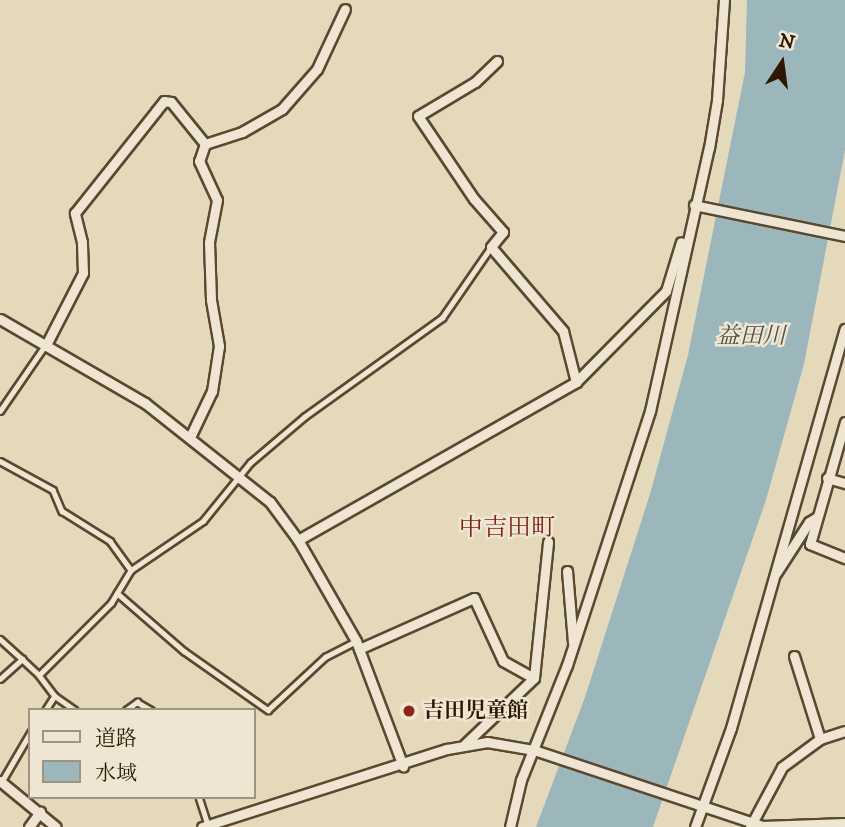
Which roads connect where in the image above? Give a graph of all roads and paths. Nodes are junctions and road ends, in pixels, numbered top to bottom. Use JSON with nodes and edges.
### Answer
{"nodes":[{"id":1,"x":724,"y":0,"type":"edge"},
{"id":2,"x":345,"y":9,"type":"dead end"},
{"id":3,"x":497,"y":61,"type":"dead end"},
{"id":4,"x":205,"y":144,"type":"junction"},
{"id":5,"x":699,"y":206,"type":"junction"},
{"id":6,"x":689,"y":233,"type":"junction"},
{"id":7,"x":845,"y":236,"type":"edge"},
{"id":8,"x":491,"y":247,"type":"junction"},
{"id":9,"x":0,"y":319,"type":"edge"},
{"id":10,"x":845,"y":329,"type":"edge"},
{"id":11,"x":47,"y":343,"type":"junction"},
{"id":12,"x":842,"y":357,"type":"edge"},
{"id":13,"x":576,"y":382,"type":"junction"},
{"id":14,"x":0,"y":411,"type":"edge"},
{"id":15,"x":845,"y":422,"type":"edge"},
{"id":16,"x":191,"y":435,"type":"junction"},
{"id":17,"x":0,"y":461,"type":"edge"},
{"id":18,"x":239,"y":475,"type":"junction"},
{"id":19,"x":827,"y":478,"type":"junction"},
{"id":20,"x":845,"y":483,"type":"edge"},
{"id":21,"x":817,"y":517,"type":"junction"},
{"id":22,"x":298,"y":540,"type":"junction"},
{"id":23,"x":548,"y":542,"type":"dead end"},
{"id":24,"x":845,"y":558,"type":"edge"},
{"id":25,"x":131,"y":570,"type":"junction"},
{"id":26,"x":568,"y":572,"type":"dead end"},
{"id":27,"x":774,"y":575,"type":"junction"},
{"id":28,"x":117,"y":593,"type":"junction"},
{"id":29,"x":0,"y":639,"type":"edge"},
{"id":30,"x":357,"y":645,"type":"junction"},
{"id":31,"x":573,"y":647,"type":"junction"},
{"id":32,"x":794,"y":656,"type":"dead end"},
{"id":33,"x":22,"y":659,"type":"junction"},
{"id":34,"x":39,"y":675,"type":"junction"},
{"id":35,"x":534,"y":678,"type":"junction"},
{"id":36,"x":0,"y":679,"type":"edge"},
{"id":37,"x":55,"y":696,"type":"junction"},
{"id":38,"x":47,"y":708,"type":"edge"},
{"id":39,"x":72,"y":708,"type":"edge"},
{"id":40,"x":129,"y":708,"type":"edge"},
{"id":41,"x":148,"y":708,"type":"edge"},
{"id":42,"x":845,"y":732,"type":"edge"},
{"id":43,"x":28,"y":736,"type":"edge"},
{"id":44,"x":820,"y":739,"type":"junction"},
{"id":45,"x":465,"y":744,"type":"junction"},
{"id":46,"x":538,"y":752,"type":"junction"},
{"id":47,"x":402,"y":766,"type":"junction"},
{"id":48,"x":1,"y":781,"type":"edge"},
{"id":49,"x":199,"y":799,"type":"edge"},
{"id":50,"x":699,"y":808,"type":"junction"},
{"id":51,"x":40,"y":811,"type":"junction"},
{"id":52,"x":845,"y":823,"type":"edge"},
{"id":53,"x":751,"y":825,"type":"edge"},
{"id":54,"x":206,"y":826,"type":"edge"},
{"id":55,"x":29,"y":827,"type":"edge"},
{"id":56,"x":56,"y":827,"type":"edge"},
{"id":57,"x":510,"y":827,"type":"edge"},
{"id":58,"x":695,"y":827,"type":"edge"}],
"edges":[{"from":1,"to":5,"type":"street"},
{"from":2,"to":4,"type":"street"},
{"from":3,"to":8,"type":"street"},
{"from":4,"to":11,"type":"street"},
{"from":4,"to":16,"type":"street"},
{"from":5,"to":6,"type":"street"},
{"from":5,"to":7,"type":"street"},
{"from":6,"to":13,"type":"street"},
{"from":6,"to":31,"type":"street"},
{"from":8,"to":13,"type":"street"},
{"from":8,"to":18,"type":"lane"},
{"from":9,"to":11,"type":"street"},
{"from":10,"to":12,"type":"street"},
{"from":11,"to":14,"type":"lane"},
{"from":11,"to":16,"type":"street"},
{"from":12,"to":27,"type":"street"},
{"from":13,"to":22,"type":"street"},
{"from":15,"to":19,"type":"street"},
{"from":16,"to":18,"type":"street"},
{"from":17,"to":25,"type":"lane"},
{"from":18,"to":22,"type":"street"},
{"from":18,"to":25,"type":"lane"},
{"from":19,"to":20,"type":"street"},
{"from":19,"to":21,"type":"street"},
{"from":21,"to":24,"type":"street"},
{"from":21,"to":27,"type":"street"},
{"from":22,"to":30,"type":"street"},
{"from":23,"to":35,"type":"street"},
{"from":25,"to":28,"type":"lane"},
{"from":26,"to":31,"type":"street"},
{"from":27,"to":50,"type":"street"},
{"from":28,"to":30,"type":"lane"},
{"from":28,"to":34,"type":"lane"},
{"from":29,"to":33,"type":"lane"},
{"from":30,"to":35,"type":"street"},
{"from":30,"to":47,"type":"street"},
{"from":31,"to":46,"type":"street"},
{"from":32,"to":44,"type":"street"},
{"from":33,"to":34,"type":"lane"},
{"from":33,"to":36,"type":"lane"},
{"from":34,"to":37,"type":"lane"},
{"from":35,"to":45,"type":"street"},
{"from":37,"to":38,"type":"lane"},
{"from":37,"to":39,"type":"lane"},
{"from":40,"to":41,"type":"lane"},
{"from":42,"to":44,"type":"street"},
{"from":43,"to":48,"type":"lane"},
{"from":44,"to":53,"type":"street"},
{"from":45,"to":46,"type":"street"},
{"from":45,"to":47,"type":"street"},
{"from":46,"to":50,"type":"street"},
{"from":46,"to":57,"type":"street"},
{"from":47,"to":54,"type":"street"},
{"from":48,"to":51,"type":"street"},
{"from":49,"to":54,"type":"lane"},
{"from":50,"to":53,"type":"street"},
{"from":50,"to":58,"type":"street"},
{"from":51,"to":55,"type":"street"},
{"from":51,"to":56,"type":"street"},
{"from":52,"to":53,"type":"street"}]}
